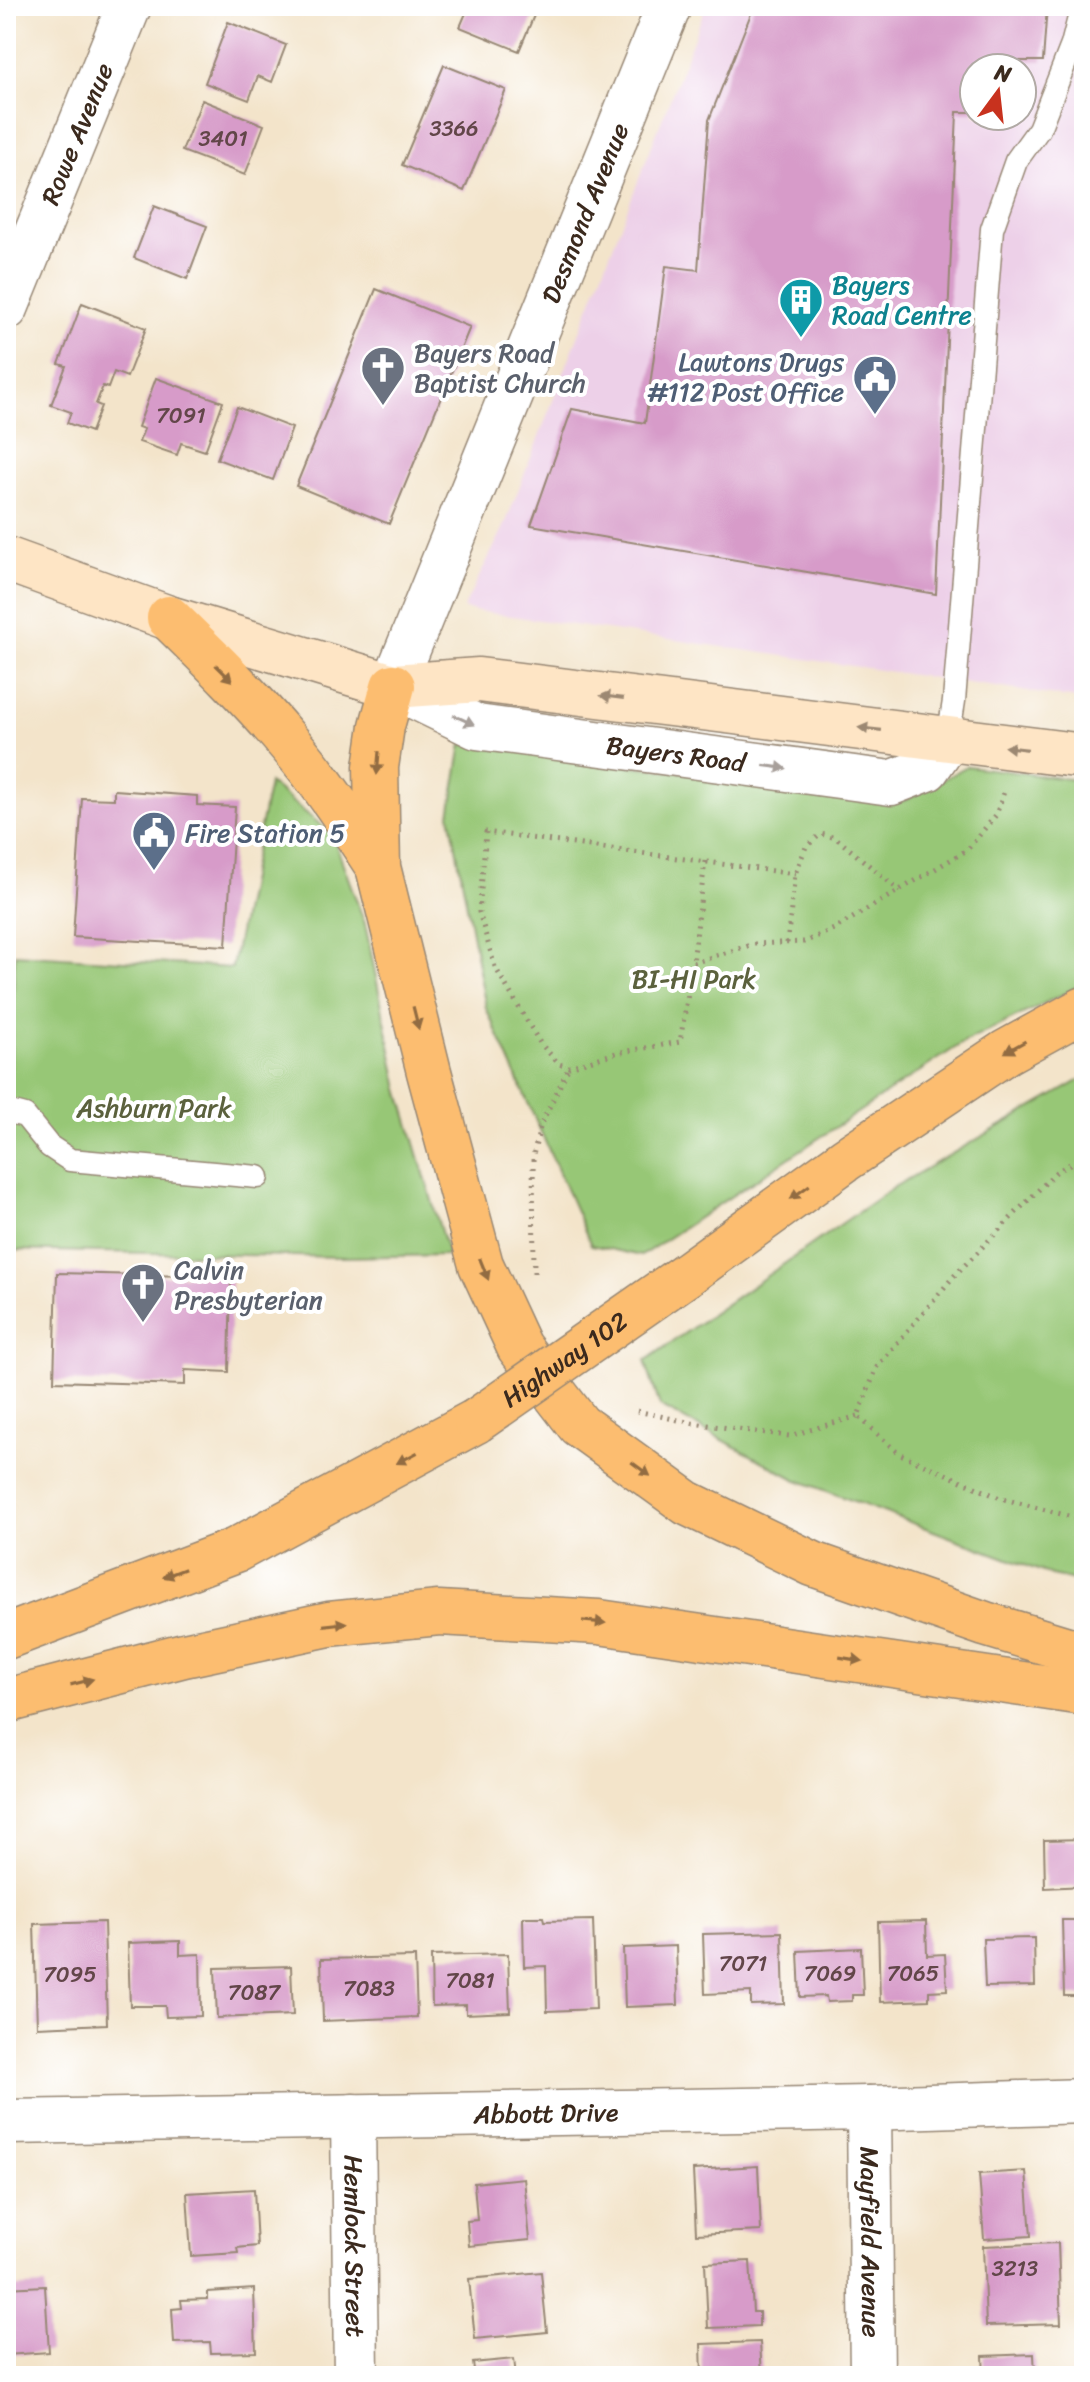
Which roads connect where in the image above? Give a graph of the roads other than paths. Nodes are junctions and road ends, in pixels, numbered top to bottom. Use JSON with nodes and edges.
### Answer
{"nodes":[{"id":1,"x":129,"y":6,"type":"edge"},
{"id":2,"x":669,"y":6,"type":"edge"},
{"id":3,"x":1082,"y":6,"type":"edge"},
{"id":4,"x":6,"y":308,"type":"edge"},
{"id":5,"x":6,"y":559,"type":"edge"},
{"id":6,"x":169,"y":618,"type":"junction"},
{"id":7,"x":393,"y":686,"type":"junction"},
{"id":8,"x":948,"y":739,"type":"junction"},
{"id":9,"x":1084,"y":756,"type":"edge"},
{"id":10,"x":378,"y":867,"type":"junction"},
{"id":11,"x":1084,"y":1009,"type":"edge"},
{"id":12,"x":6,"y":1111,"type":"edge"},
{"id":13,"x":258,"y":1177,"type":"dead end"},
{"id":14,"x":6,"y":1637,"type":"edge"},
{"id":15,"x":1084,"y":1654,"type":"edge"},
{"id":16,"x":1084,"y":1693,"type":"edge"},
{"id":17,"x":6,"y":1701,"type":"edge"},
{"id":18,"x":1084,"y":2101,"type":"edge"},
{"id":19,"x":869,"y":2108,"type":"junction"},
{"id":20,"x":353,"y":2116,"type":"junction"},
{"id":21,"x":6,"y":2122,"type":"edge"},
{"id":22,"x":356,"y":2376,"type":"edge"},
{"id":23,"x":872,"y":2376,"type":"edge"}],
"edges":[{"from":1,"to":4,"type":"street","name":"Rowe Avenue"},
{"from":2,"to":7,"type":"street","name":"Desmond Avenue"},
{"from":3,"to":8,"type":"lane"},
{"from":5,"to":6,"type":"main road","name":"Bayers Road"},
{"from":6,"to":7,"type":"main road","name":"Bayers Road"},
{"from":6,"to":10,"type":"main road","one_way":true},
{"from":7,"to":8,"type":"main road","name":"Bayers Road"},
{"from":7,"to":10,"type":"main road","one_way":true},
{"from":9,"to":8,"type":"main road","name":"Bayers Road","one_way":true},
{"from":10,"to":15,"type":"main road","one_way":true},
{"from":11,"to":14,"type":"main road","name":"Highway 102","one_way":true,"bridge":true},
{"from":12,"to":13,"type":"lane"},
{"from":17,"to":16,"type":"main road","one_way":true},
{"from":18,"to":19,"type":"street","name":"Abbott Drive"},
{"from":19,"to":20,"type":"street","name":"Abbott Drive"},
{"from":19,"to":23,"type":"street","name":"Mayfield Avenue"},
{"from":20,"to":21,"type":"street","name":"Abbott Drive"},
{"from":20,"to":22,"type":"street","name":"Hemlock Street"}]}
